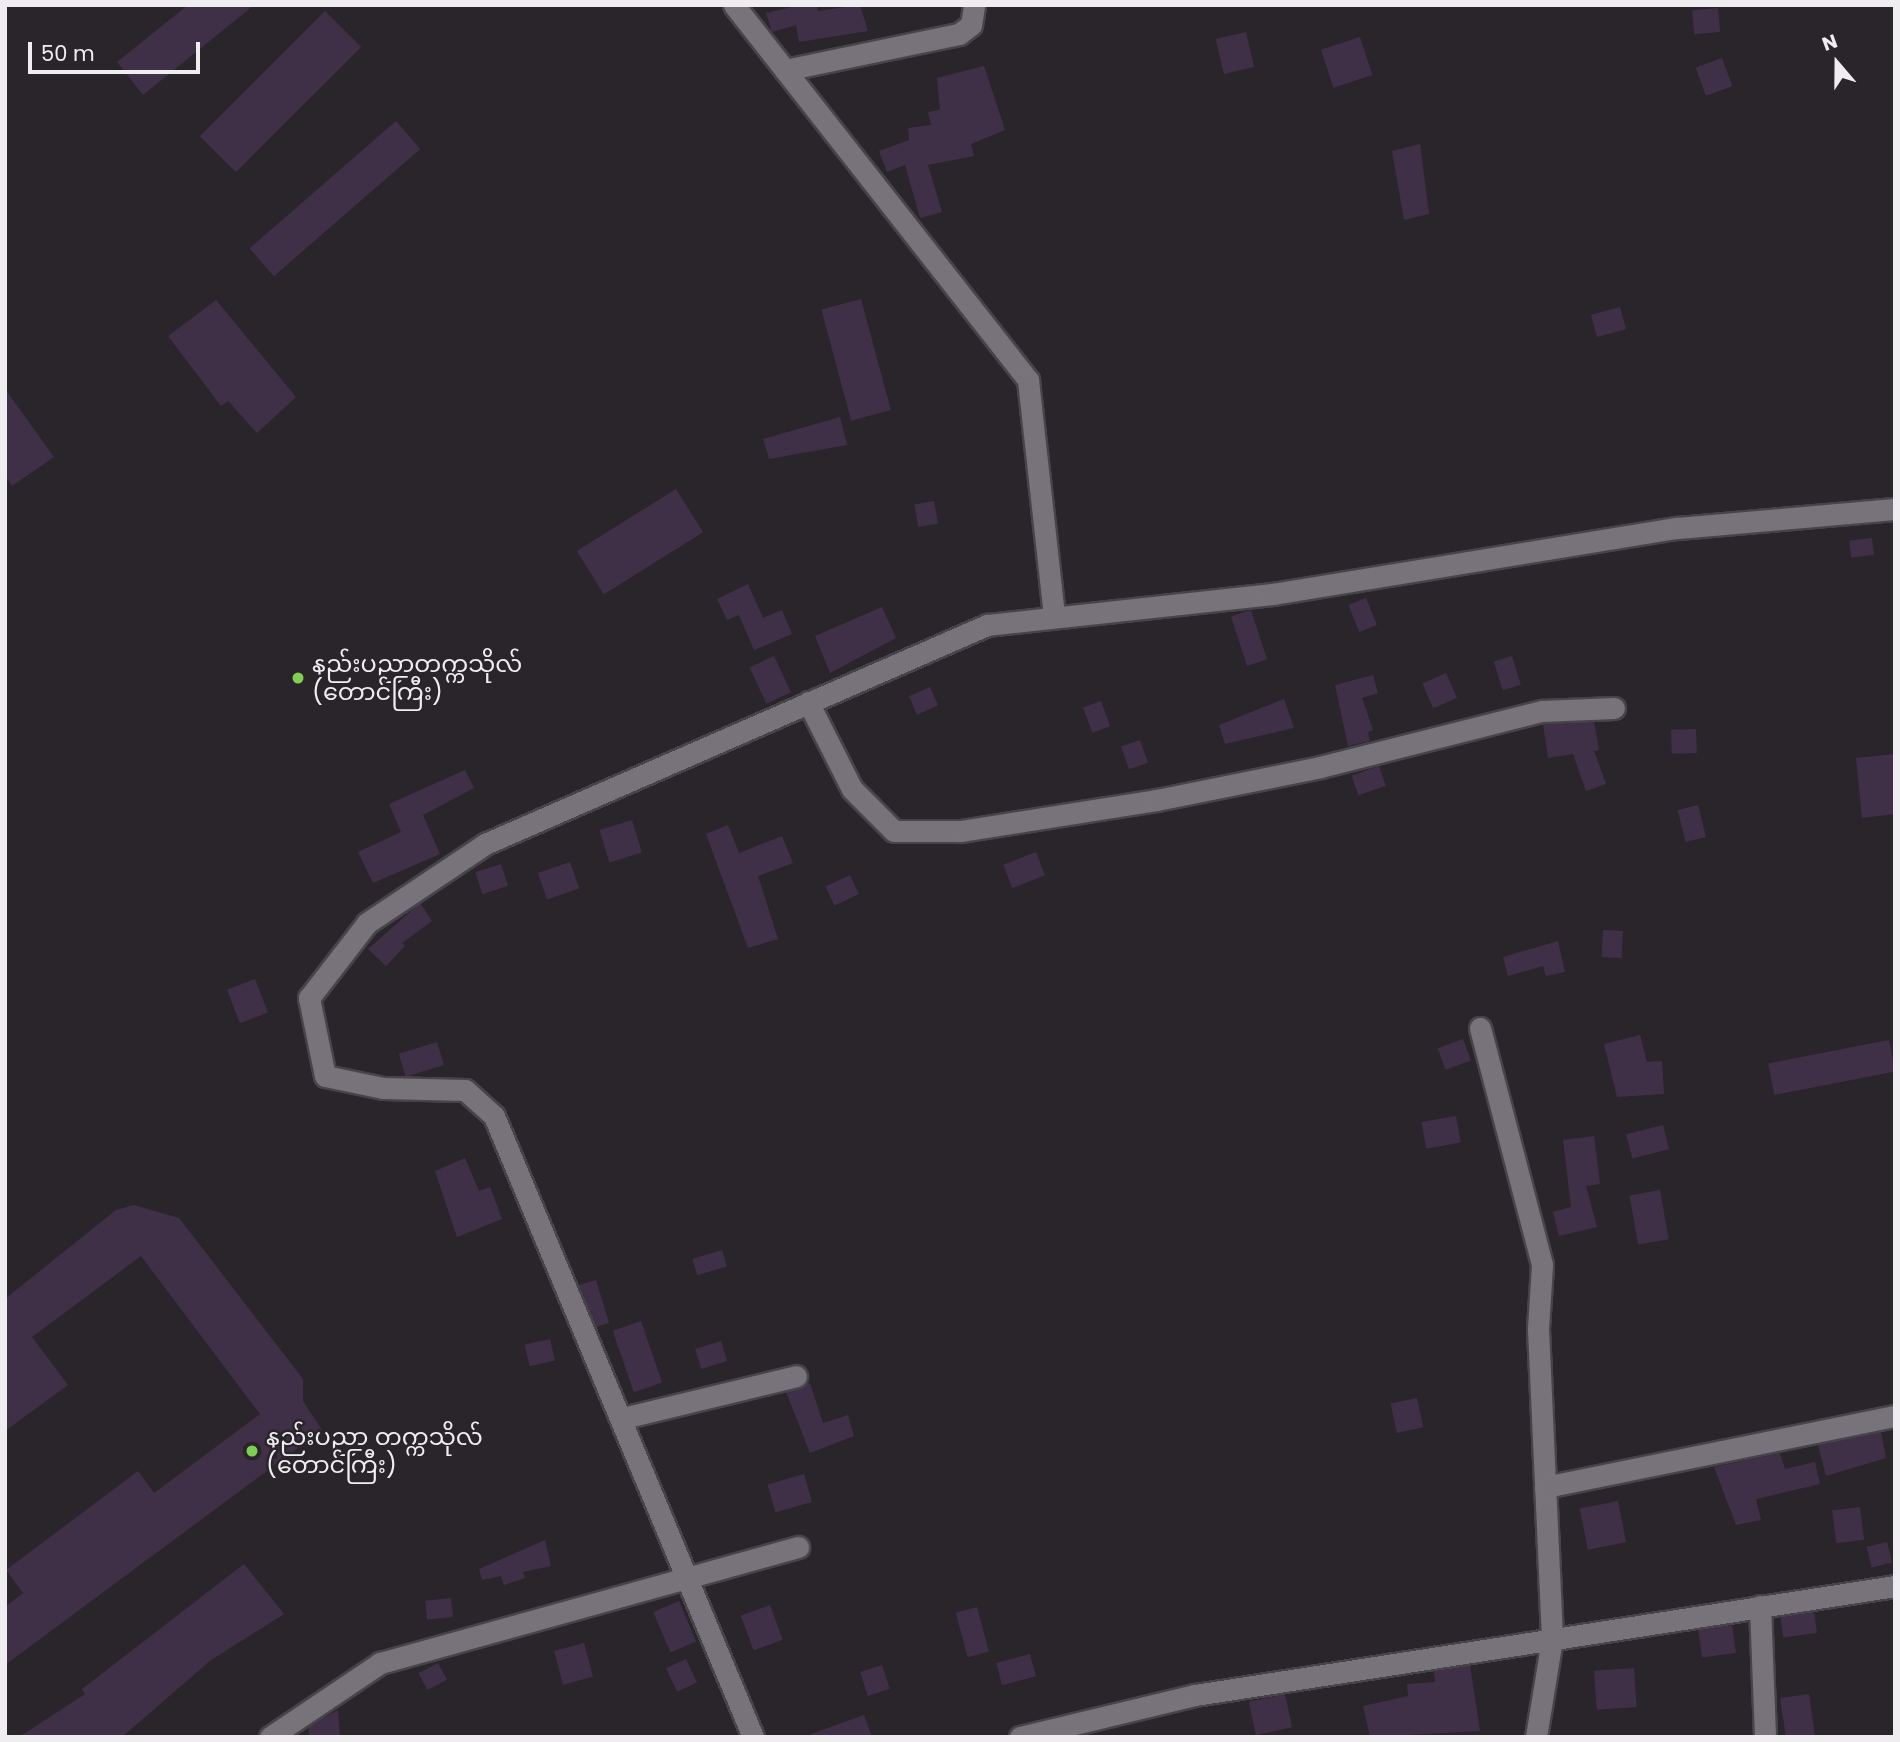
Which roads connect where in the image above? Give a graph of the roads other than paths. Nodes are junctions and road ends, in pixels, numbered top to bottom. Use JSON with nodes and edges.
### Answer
{"nodes":[{"id":1,"x":734,"y":5,"type":"edge"},
{"id":2,"x":974,"y":5,"type":"edge"},
{"id":3,"x":785,"y":70,"type":"junction"},
{"id":4,"x":1895,"y":509,"type":"edge"},
{"id":5,"x":1054,"y":617,"type":"junction"},
{"id":6,"x":808,"y":702,"type":"junction"},
{"id":7,"x":1614,"y":708,"type":"dead end"},
{"id":8,"x":1480,"y":1027,"type":"dead end"},
{"id":9,"x":796,"y":1376,"type":"dead end"},
{"id":10,"x":1895,"y":1416,"type":"edge"},
{"id":11,"x":623,"y":1418,"type":"junction"},
{"id":12,"x":1545,"y":1487,"type":"junction"},
{"id":13,"x":798,"y":1546,"type":"dead end"},
{"id":14,"x":686,"y":1581,"type":"junction"},
{"id":15,"x":1895,"y":1586,"type":"edge"},
{"id":16,"x":1760,"y":1606,"type":"junction"},
{"id":17,"x":1552,"y":1639,"type":"junction"},
{"id":18,"x":270,"y":1737,"type":"edge"},
{"id":19,"x":753,"y":1737,"type":"edge"},
{"id":20,"x":1020,"y":1737,"type":"edge"},
{"id":21,"x":1536,"y":1737,"type":"edge"},
{"id":22,"x":1765,"y":1737,"type":"edge"}],
"edges":[{"from":1,"to":3,"type":"street"},
{"from":2,"to":3,"type":"street"},
{"from":3,"to":5,"type":"street"},
{"from":4,"to":5,"type":"street"},
{"from":5,"to":6,"type":"street"},
{"from":6,"to":7,"type":"street"},
{"from":6,"to":11,"type":"street"},
{"from":8,"to":12,"type":"street"},
{"from":9,"to":11,"type":"street"},
{"from":10,"to":12,"type":"street"},
{"from":11,"to":14,"type":"street"},
{"from":12,"to":17,"type":"street"},
{"from":13,"to":14,"type":"street"},
{"from":14,"to":18,"type":"street"},
{"from":14,"to":19,"type":"street"},
{"from":15,"to":16,"type":"street"},
{"from":16,"to":17,"type":"street"},
{"from":16,"to":22,"type":"street"},
{"from":17,"to":20,"type":"street"},
{"from":17,"to":21,"type":"street"}]}
